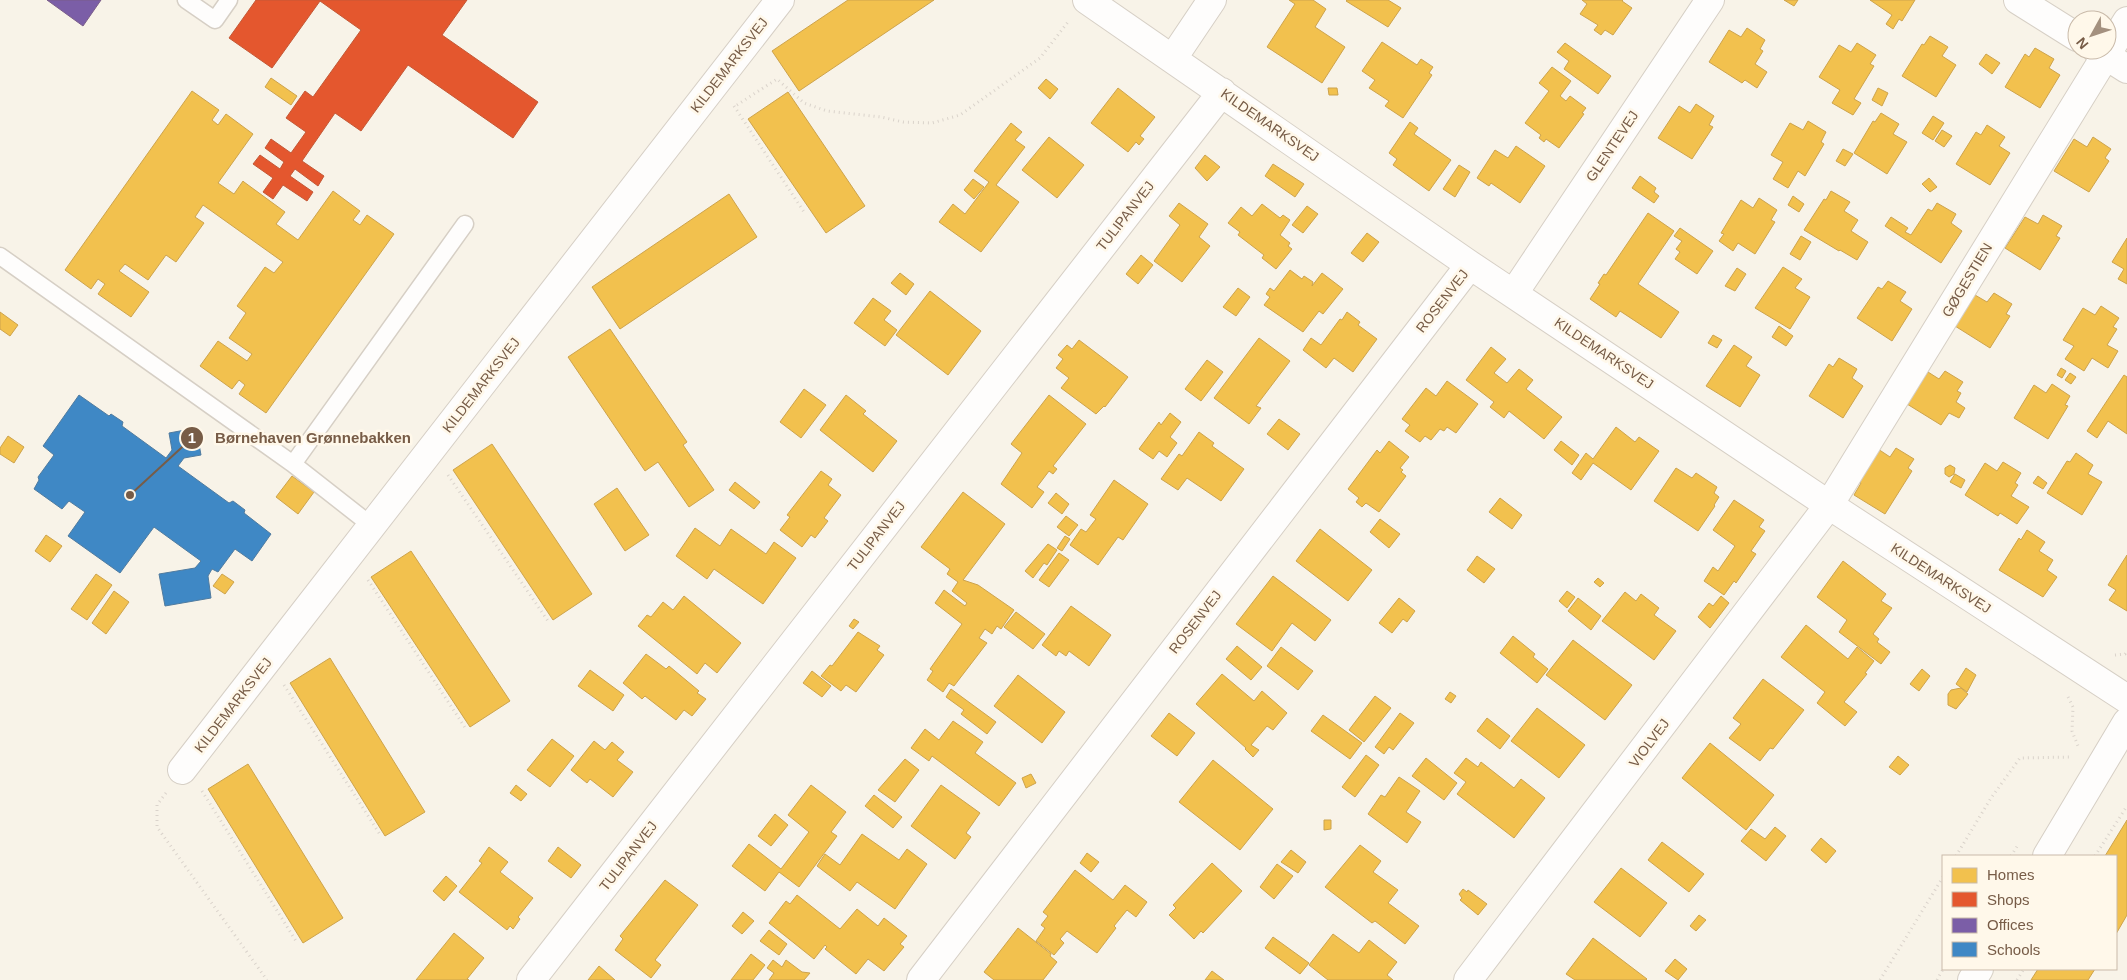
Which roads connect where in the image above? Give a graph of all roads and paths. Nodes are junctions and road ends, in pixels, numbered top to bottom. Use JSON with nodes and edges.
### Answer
{"nodes":[{"id":1,"x":186,"y":0,"type":"edge"},
{"id":2,"x":229,"y":0,"type":"edge"},
{"id":3,"x":780,"y":0,"type":"edge"},
{"id":4,"x":1212,"y":0,"type":"edge"},
{"id":5,"x":1710,"y":0,"type":"edge"},
{"id":6,"x":2018,"y":0,"type":"edge"},
{"id":7,"x":1078,"y":10,"type":"edge"},
{"id":8,"x":2127,"y":21,"type":"edge"},
{"id":9,"x":2067,"y":32,"type":"edge"},
{"id":10,"x":2117,"y":43,"type":"edge"},
{"id":11,"x":1173,"y":58,"type":"junction"},
{"id":12,"x":2109,"y":60,"type":"edge"},
{"id":13,"x":717,"y":81,"type":"junction"},
{"id":14,"x":1222,"y":92,"type":"junction"},
{"id":15,"x":734,"y":107,"type":"junction"},
{"id":16,"x":804,"y":212,"type":"dead end"},
{"id":17,"x":465,"y":224,"type":"dead end"},
{"id":18,"x":0,"y":256,"type":"edge"},
{"id":19,"x":1470,"y":265,"type":"junction"},
{"id":20,"x":1514,"y":293,"type":"junction"},
{"id":21,"x":431,"y":450,"type":"junction"},
{"id":22,"x":293,"y":464,"type":"junction"},
{"id":23,"x":1830,"y":506,"type":"junction"},
{"id":24,"x":372,"y":526,"type":"junction"},
{"id":25,"x":350,"y":554,"type":"junction"},
{"id":26,"x":548,"y":621,"type":"dead end"},
{"id":27,"x":268,"y":660,"type":"junction"},
{"id":28,"x":2064,"y":691,"type":"dead end"},
{"id":29,"x":2127,"y":699,"type":"edge"},
{"id":30,"x":2127,"y":722,"type":"edge"},
{"id":31,"x":466,"y":729,"type":"dead end"},
{"id":32,"x":2078,"y":746,"type":"dead end"},
{"id":33,"x":2071,"y":757,"type":"dead end"},
{"id":34,"x":184,"y":768,"type":"junction"},
{"id":35,"x":2127,"y":806,"type":"edge"},
{"id":36,"x":381,"y":836,"type":"dead end"},
{"id":37,"x":1957,"y":855,"type":"edge"},
{"id":38,"x":2048,"y":855,"type":"edge"},
{"id":39,"x":2096,"y":855,"type":"edge"},
{"id":40,"x":1942,"y":879,"type":"edge"},
{"id":41,"x":296,"y":941,"type":"dead end"},
{"id":42,"x":267,"y":980,"type":"edge"},
{"id":43,"x":531,"y":980,"type":"edge"},
{"id":44,"x":920,"y":980,"type":"edge"},
{"id":45,"x":1468,"y":980,"type":"edge"},
{"id":46,"x":1880,"y":980,"type":"edge"}],
"edges":[{"from":1,"to":2,"type":"lane"},
{"from":3,"to":13,"type":"street","name":"KILDEMARKSVEJ"},
{"from":4,"to":11,"type":"street"},
{"from":5,"to":20,"type":"street","name":"GLENTEVEJ"},
{"from":6,"to":9,"type":"street"},
{"from":7,"to":11,"type":"street","name":"KILDEMARKSVEJ"},
{"from":7,"to":15,"type":"path"},
{"from":8,"to":10,"type":"street","name":"GØGESTIEN"},
{"from":11,"to":14,"type":"street","name":"KILDEMARKSVEJ"},
{"from":12,"to":23,"type":"street","name":"GØGESTIEN"},
{"from":13,"to":15,"type":"path"},
{"from":13,"to":21,"type":"street","name":"KILDEMARKSVEJ"},
{"from":14,"to":19,"type":"street","name":"KILDEMARKSVEJ"},
{"from":14,"to":43,"type":"street","name":"TULIPANVEJ"},
{"from":15,"to":16,"type":"path"},
{"from":17,"to":22,"type":"lane"},
{"from":18,"to":22,"type":"lane"},
{"from":19,"to":20,"type":"street","name":"KILDEMARKSVEJ"},
{"from":19,"to":44,"type":"street","name":"ROSENVEJ"},
{"from":20,"to":23,"type":"street","name":"KILDEMARKSVEJ"},
{"from":21,"to":24,"type":"street","name":"KILDEMARKSVEJ"},
{"from":21,"to":26,"type":"path"},
{"from":22,"to":24,"type":"lane"},
{"from":23,"to":29,"type":"street","name":"KILDEMARKSVEJ"},
{"from":23,"to":45,"type":"street","name":"VIOLVEJ"},
{"from":24,"to":25,"type":"street","name":"KILDEMARKSVEJ"},
{"from":25,"to":27,"type":"street","name":"KILDEMARKSVEJ"},
{"from":25,"to":31,"type":"path"},
{"from":27,"to":34,"type":"street","name":"KILDEMARKSVEJ"},
{"from":27,"to":36,"type":"path"},
{"from":28,"to":32,"type":"path"},
{"from":30,"to":38,"type":"street"},
{"from":33,"to":37,"type":"path"},
{"from":34,"to":41,"type":"path"},
{"from":34,"to":42,"type":"path"},
{"from":35,"to":39,"type":"path"},
{"from":40,"to":46,"type":"path"}]}
